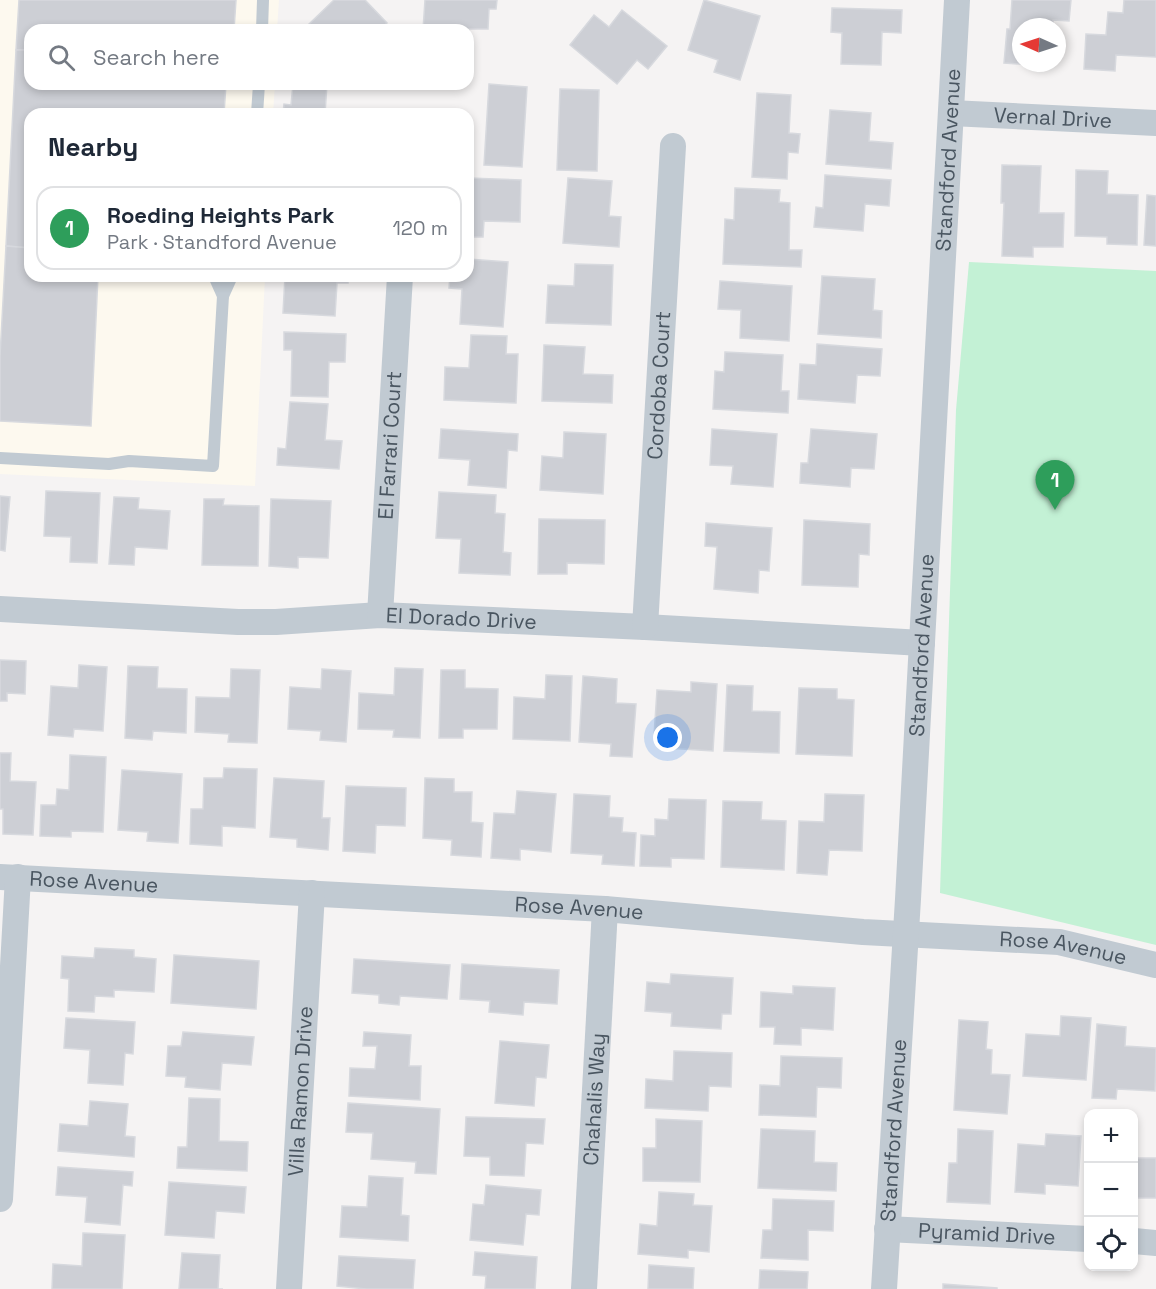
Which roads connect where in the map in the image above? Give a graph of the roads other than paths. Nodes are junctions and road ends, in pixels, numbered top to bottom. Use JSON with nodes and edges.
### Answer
{"nodes":[{"id":1,"x":263,"y":0,"type":"edge"},
{"id":2,"x":957,"y":0,"type":"edge"},
{"id":3,"x":262,"y":24,"type":"edge"},
{"id":4,"x":259,"y":90,"type":"edge"},
{"id":5,"x":257,"y":108,"type":"edge"},
{"id":6,"x":951,"y":112,"type":"junction"},
{"id":7,"x":1156,"y":123,"type":"edge"},
{"id":8,"x":673,"y":146,"type":"dead end"},
{"id":9,"x":217,"y":282,"type":"edge"},
{"id":10,"x":229,"y":282,"type":"edge"},
{"id":11,"x":400,"y":282,"type":"edge"},
{"id":12,"x":223,"y":296,"type":"junction"},
{"id":13,"x":0,"y":458,"type":"edge"},
{"id":14,"x":0,"y":609,"type":"edge"},
{"id":15,"x":380,"y":615,"type":"junction"},
{"id":16,"x":645,"y":627,"type":"junction"},
{"id":17,"x":922,"y":643,"type":"junction"},
{"id":18,"x":9,"y":877,"type":"edge"},
{"id":19,"x":312,"y":893,"type":"junction"},
{"id":20,"x":604,"y":909,"type":"junction"},
{"id":21,"x":906,"y":934,"type":"junction"},
{"id":22,"x":1156,"y":965,"type":"edge"},
{"id":23,"x":0,"y":1199,"type":"edge"},
{"id":24,"x":887,"y":1229,"type":"junction"},
{"id":25,"x":1084,"y":1239,"type":"edge"},
{"id":26,"x":1138,"y":1241,"type":"edge"},
{"id":27,"x":1156,"y":1243,"type":"edge"},
{"id":28,"x":289,"y":1289,"type":"edge"},
{"id":29,"x":584,"y":1289,"type":"edge"},
{"id":30,"x":884,"y":1289,"type":"edge"}],
"edges":[{"from":1,"to":3,"type":"lane"},
{"from":2,"to":6,"type":"street","name":"Standford Avenue"},
{"from":4,"to":5,"type":"lane"},
{"from":6,"to":7,"type":"street","name":"Vernal Drive"},
{"from":6,"to":17,"type":"street","name":"Standford Avenue"},
{"from":8,"to":16,"type":"street","name":"Cordoba Court"},
{"from":9,"to":12,"type":"lane"},
{"from":10,"to":12,"type":"lane"},
{"from":11,"to":15,"type":"street","name":"El Farrari Court"},
{"from":12,"to":13,"type":"lane"},
{"from":14,"to":15,"type":"street","name":"El Dorado Drive"},
{"from":15,"to":16,"type":"street","name":"El Dorado Drive"},
{"from":16,"to":17,"type":"street","name":"El Dorado Drive"},
{"from":17,"to":21,"type":"street","name":"Standford Avenue"},
{"from":18,"to":19,"type":"street","name":"Rose Avenue"},
{"from":18,"to":23,"type":"street"},
{"from":19,"to":20,"type":"street","name":"Rose Avenue"},
{"from":19,"to":28,"type":"street","name":"Villa Ramon Drive"},
{"from":20,"to":21,"type":"street","name":"Rose Avenue"},
{"from":20,"to":29,"type":"street","name":"Chahalis Way"},
{"from":21,"to":22,"type":"street","name":"Rose Avenue"},
{"from":21,"to":24,"type":"street","name":"Standford Avenue"},
{"from":24,"to":25,"type":"street","name":"Pyramid Drive"},
{"from":24,"to":30,"type":"street","name":"Standford Avenue"},
{"from":26,"to":27,"type":"street"}]}
